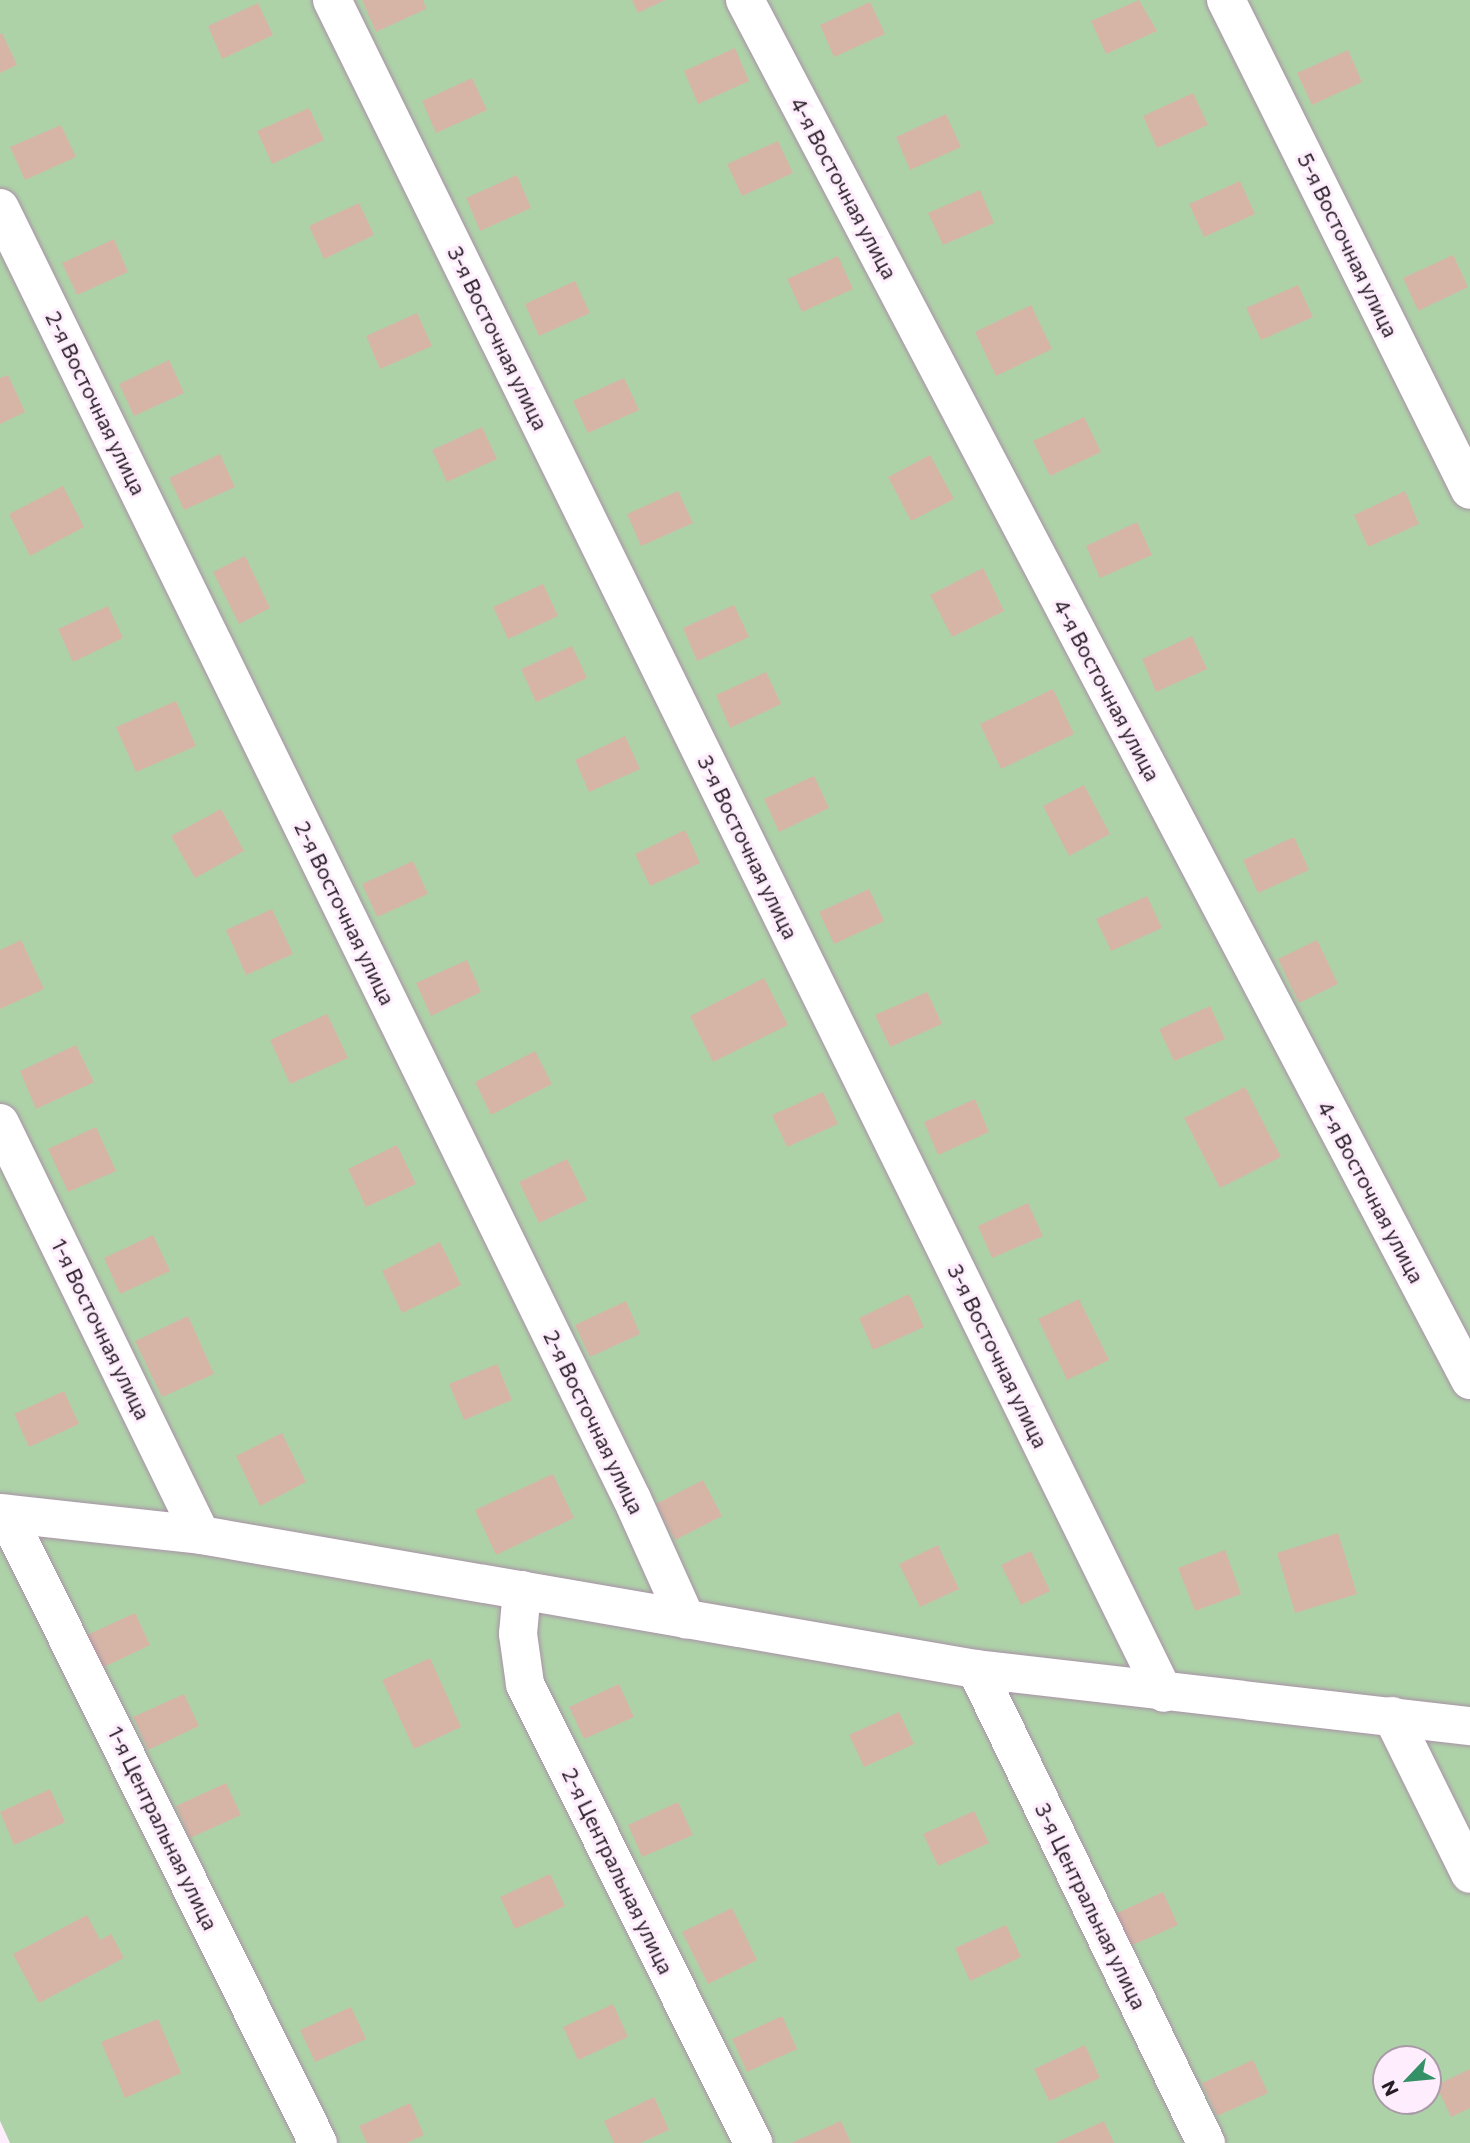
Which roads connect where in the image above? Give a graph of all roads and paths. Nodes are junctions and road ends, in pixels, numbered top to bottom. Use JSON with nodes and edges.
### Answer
{"nodes":[{"id":1,"x":332,"y":0,"type":"edge"},
{"id":2,"x":745,"y":0,"type":"edge"},
{"id":3,"x":1226,"y":0,"type":"edge"},
{"id":4,"x":0,"y":208,"type":"edge"},
{"id":5,"x":1470,"y":490,"type":"edge"},
{"id":6,"x":0,"y":1123,"type":"edge"},
{"id":7,"x":1470,"y":1380,"type":"edge"},
{"id":8,"x":3,"y":1513,"type":"edge"},
{"id":9,"x":201,"y":1535,"type":"junction"},
{"id":10,"x":522,"y":1590,"type":"junction"},
{"id":11,"x":686,"y":1619,"type":"junction"},
{"id":12,"x":976,"y":1669,"type":"junction"},
{"id":13,"x":1164,"y":1693,"type":"junction"},
{"id":14,"x":1392,"y":1716,"type":"junction"},
{"id":15,"x":1470,"y":1726,"type":"edge"},
{"id":16,"x":1470,"y":1874,"type":"edge"},
{"id":17,"x":318,"y":2143,"type":"edge"},
{"id":18,"x":753,"y":2143,"type":"edge"},
{"id":19,"x":1206,"y":2143,"type":"edge"}],
"edges":[{"from":1,"to":13,"type":"street","name":"3-я Восточная улица"},
{"from":2,"to":7,"type":"street","name":"4-я Восточная улица"},
{"from":3,"to":5,"type":"street","name":"5-я Восточная улица"},
{"from":4,"to":11,"type":"street","name":"2-я Восточная улица"},
{"from":6,"to":9,"type":"street","name":"1-я Восточная улица"},
{"from":8,"to":9,"type":"street"},
{"from":8,"to":17,"type":"street","name":"1-я Центральная улица"},
{"from":9,"to":10,"type":"street"},
{"from":10,"to":11,"type":"street"},
{"from":10,"to":18,"type":"street","name":"2-я Центральная улица"},
{"from":11,"to":12,"type":"street"},
{"from":12,"to":13,"type":"street"},
{"from":12,"to":19,"type":"street","name":"3-я Центральная улица"},
{"from":13,"to":14,"type":"street"},
{"from":14,"to":15,"type":"street"},
{"from":14,"to":16,"type":"street"}]}
